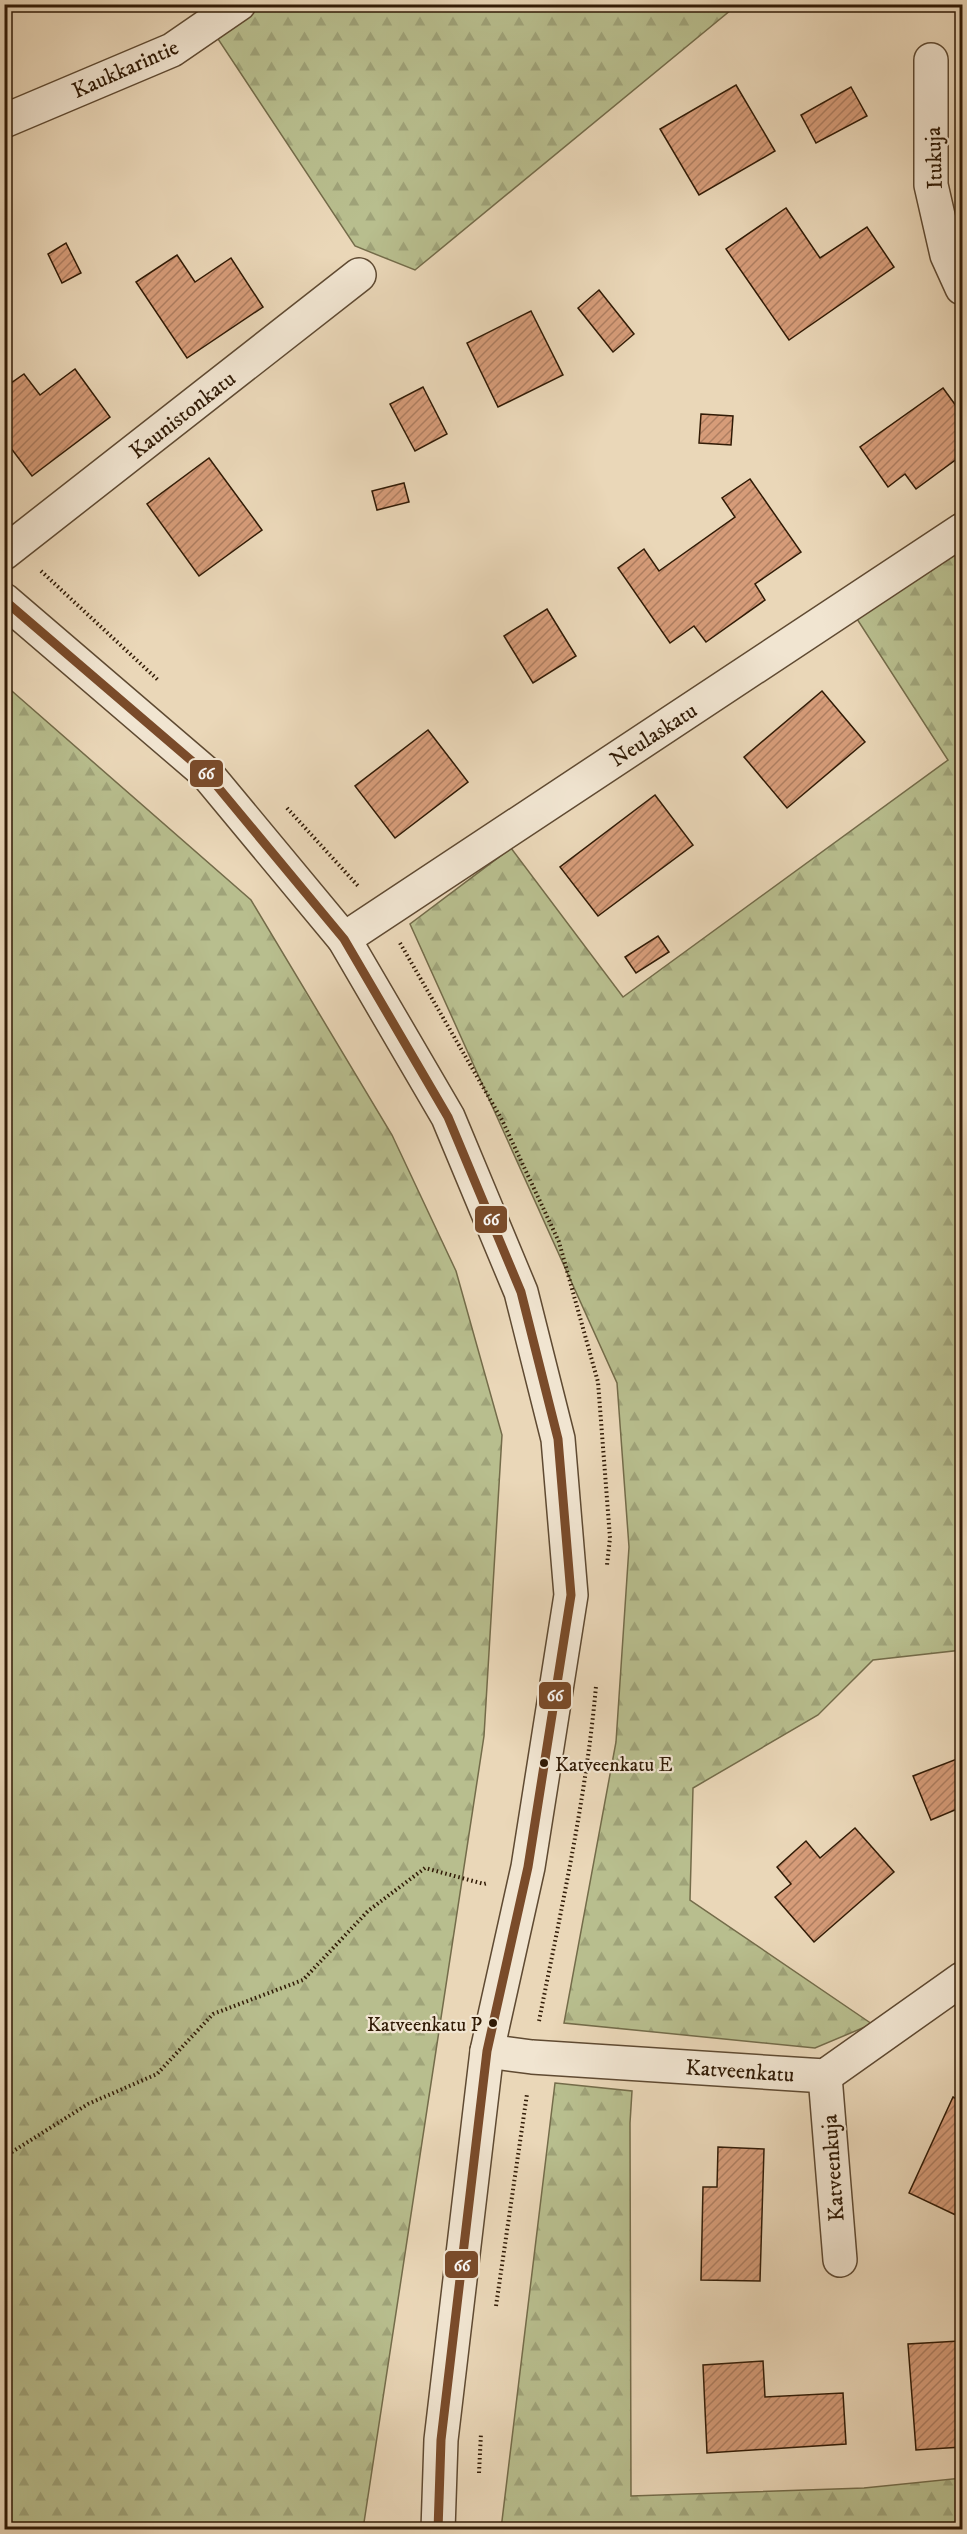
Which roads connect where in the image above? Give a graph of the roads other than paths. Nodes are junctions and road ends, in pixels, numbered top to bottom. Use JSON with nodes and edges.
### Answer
{"nodes":[{"id":1,"x":239,"y":4,"type":"edge"},
{"id":2,"x":931,"y":60,"type":"dead end"},
{"id":3,"x":4,"y":121,"type":"edge"},
{"id":4,"x":359,"y":275,"type":"dead end"},
{"id":5,"x":963,"y":288,"type":"edge"},
{"id":6,"x":963,"y":530,"type":"edge"},
{"id":7,"x":9,"y":549,"type":"edge"},
{"id":8,"x":4,"y":600,"type":"edge"},
{"id":9,"x":344,"y":939,"type":"junction"},
{"id":10,"x":963,"y":1979,"type":"edge"},
{"id":11,"x":487,"y":2051,"type":"junction"},
{"id":12,"x":825,"y":2076,"type":"junction"},
{"id":13,"x":840,"y":2260,"type":"dead end"},
{"id":14,"x":438,"y":2529,"type":"edge"}],
"edges":[{"from":1,"to":3,"type":"street","name":"Kaukkarintie"},
{"from":2,"to":5,"type":"street","name":"Itukuja"},
{"from":4,"to":7,"type":"street","name":"Kaunistonkatu"},
{"from":6,"to":9,"type":"street","name":"Neulaskatu"},
{"from":8,"to":9,"type":"street"},
{"from":9,"to":11,"type":"street"},
{"from":10,"to":12,"type":"street","name":"Katveenkatu"},
{"from":11,"to":12,"type":"street","name":"Katveenkatu"},
{"from":11,"to":14,"type":"street"},
{"from":12,"to":13,"type":"street","name":"Katveenkuja"}]}
